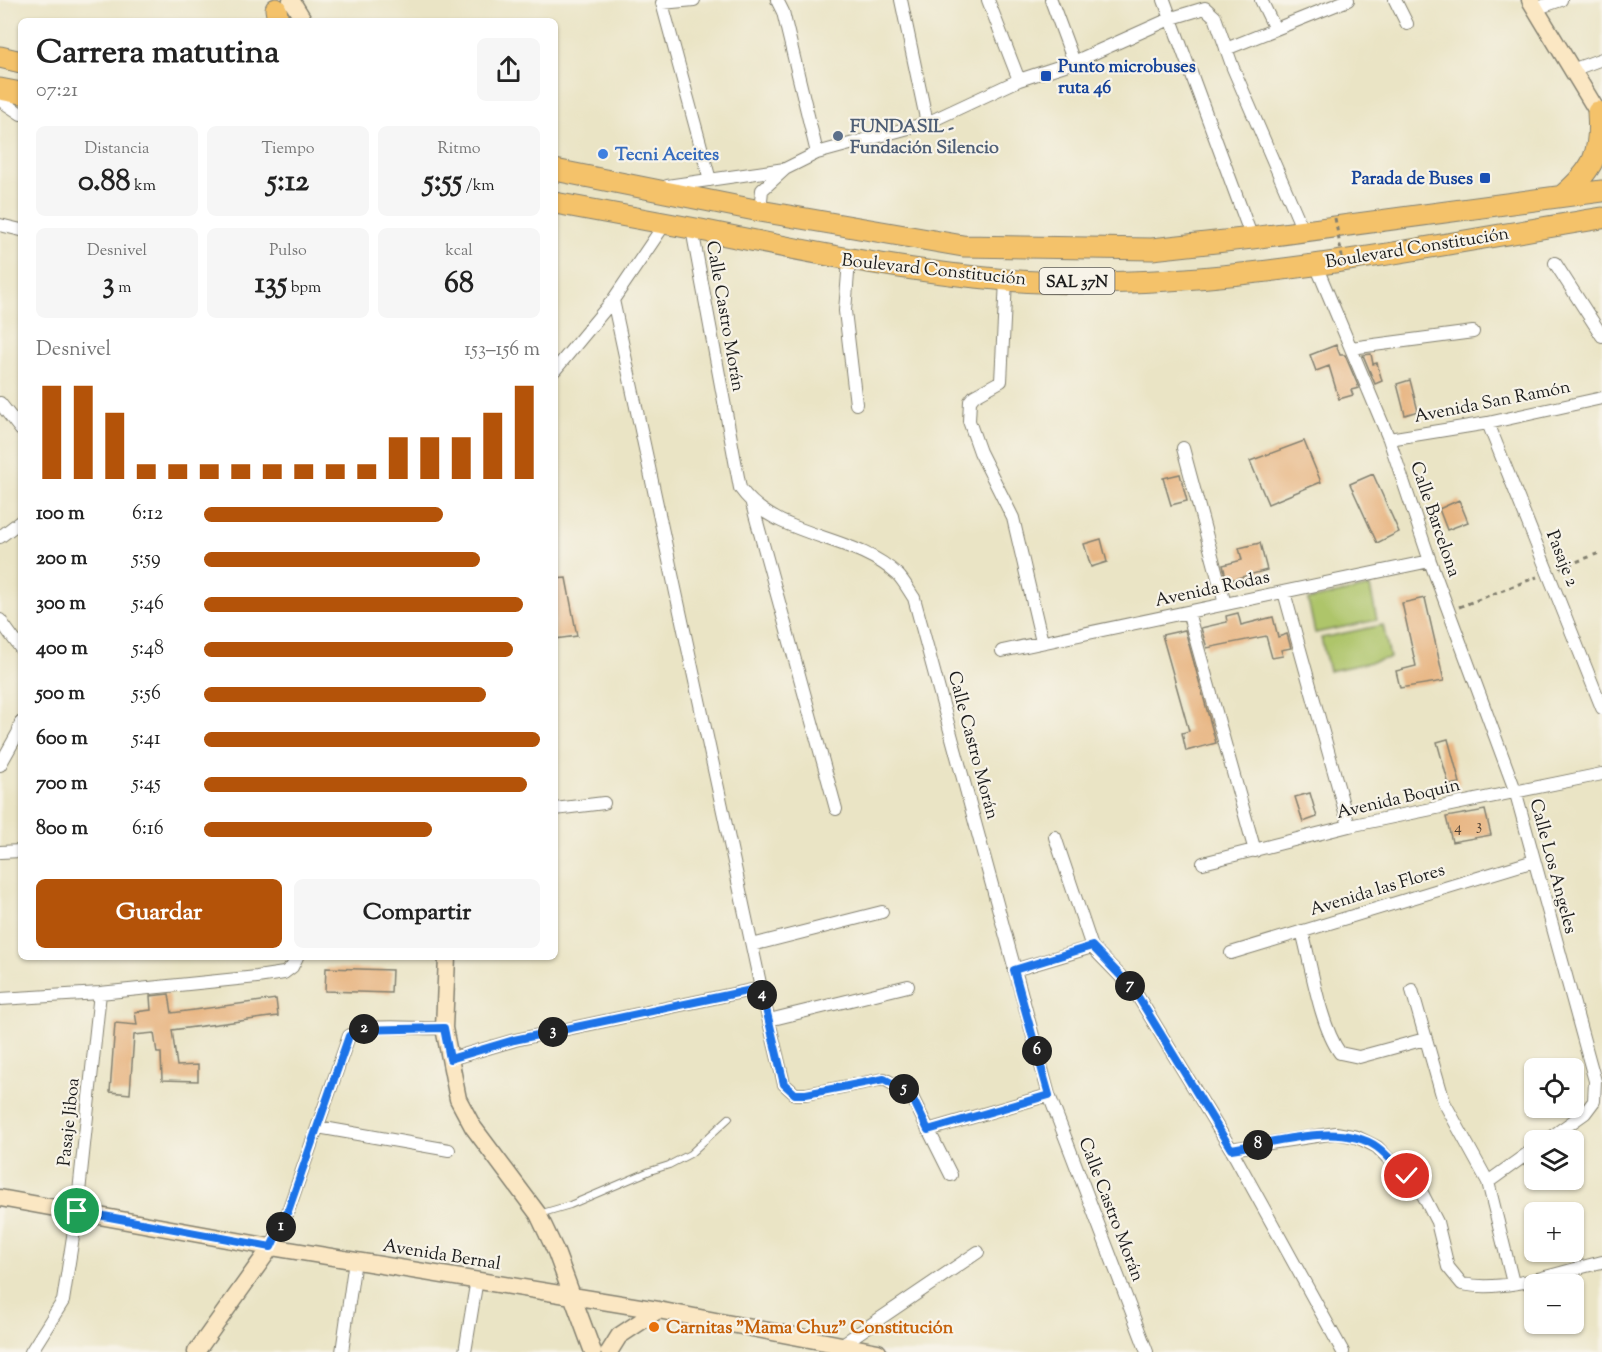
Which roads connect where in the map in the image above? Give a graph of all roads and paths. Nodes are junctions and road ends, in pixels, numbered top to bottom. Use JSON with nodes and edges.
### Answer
{"nodes":[{"id":1,"x":694,"y":0,"type":"edge"},
{"id":2,"x":777,"y":0,"type":"edge"},
{"id":3,"x":901,"y":0,"type":"edge"},
{"id":4,"x":988,"y":0,"type":"edge"},
{"id":5,"x":1051,"y":0,"type":"edge"},
{"id":6,"x":1164,"y":0,"type":"edge"},
{"id":7,"x":1261,"y":0,"type":"edge"},
{"id":8,"x":1348,"y":0,"type":"edge"},
{"id":9,"x":1395,"y":0,"type":"edge"},
{"id":10,"x":1561,"y":0,"type":"edge"},
{"id":11,"x":1533,"y":4,"type":"edge"},
{"id":12,"x":281,"y":10,"type":"edge"},
{"id":13,"x":298,"y":18,"type":"edge"},
{"id":14,"x":1172,"y":18,"type":"junction"},
{"id":15,"x":1407,"y":24,"type":"dead end"},
{"id":16,"x":1275,"y":29,"type":"junction"},
{"id":17,"x":1226,"y":49,"type":"junction"},
{"id":18,"x":0,"y":57,"type":"edge"},
{"id":19,"x":1602,"y":59,"type":"edge"},
{"id":20,"x":18,"y":61,"type":"edge"},
{"id":21,"x":1074,"y":62,"type":"junction"},
{"id":22,"x":1572,"y":70,"type":"junction"},
{"id":23,"x":1020,"y":80,"type":"junction"},
{"id":24,"x":0,"y":89,"type":"edge"},
{"id":25,"x":18,"y":92,"type":"edge"},
{"id":26,"x":0,"y":100,"type":"edge"},
{"id":27,"x":18,"y":112,"type":"edge"},
{"id":28,"x":1601,"y":115,"type":"edge"},
{"id":29,"x":927,"y":123,"type":"junction"},
{"id":30,"x":817,"y":153,"type":"junction"},
{"id":31,"x":785,"y":168,"type":"junction"},
{"id":32,"x":558,"y":171,"type":"edge"},
{"id":33,"x":710,"y":180,"type":"junction"},
{"id":34,"x":654,"y":188,"type":"junction"},
{"id":35,"x":1602,"y":191,"type":"edge"},
{"id":36,"x":1562,"y":196,"type":"junction"},
{"id":37,"x":558,"y":204,"type":"edge"},
{"id":38,"x":760,"y":211,"type":"junction"},
{"id":39,"x":1335,"y":218,"type":"dead end"},
{"id":40,"x":1602,"y":218,"type":"edge"},
{"id":41,"x":1570,"y":223,"type":"junction"},
{"id":42,"x":1602,"y":224,"type":"edge"},
{"id":43,"x":0,"y":225,"type":"edge"},
{"id":44,"x":664,"y":225,"type":"junction"},
{"id":45,"x":18,"y":229,"type":"edge"},
{"id":46,"x":692,"y":229,"type":"junction"},
{"id":47,"x":1303,"y":230,"type":"junction"},
{"id":48,"x":1252,"y":238,"type":"junction"},
{"id":49,"x":849,"y":261,"type":"junction"},
{"id":50,"x":1315,"y":263,"type":"junction"},
{"id":51,"x":1555,"y":263,"type":"dead end"},
{"id":52,"x":1344,"y":268,"type":"dead end"},
{"id":53,"x":1006,"y":280,"type":"junction"},
{"id":54,"x":614,"y":300,"type":"junction"},
{"id":55,"x":1473,"y":332,"type":"dead end"},
{"id":56,"x":1602,"y":336,"type":"edge"},
{"id":57,"x":1351,"y":348,"type":"junction"},
{"id":58,"x":558,"y":365,"type":"edge"},
{"id":59,"x":1602,"y":398,"type":"edge"},
{"id":60,"x":0,"y":403,"type":"edge"},
{"id":61,"x":856,"y":404,"type":"dead end"},
{"id":62,"x":1488,"y":423,"type":"junction"},
{"id":63,"x":18,"y":426,"type":"edge"},
{"id":64,"x":1389,"y":439,"type":"junction"},
{"id":65,"x":1183,"y":448,"type":"dead end"},
{"id":66,"x":752,"y":504,"type":"junction"},
{"id":67,"x":18,"y":523,"type":"edge"},
{"id":68,"x":0,"y":537,"type":"edge"},
{"id":69,"x":1602,"y":552,"type":"edge"},
{"id":70,"x":1430,"y":561,"type":"junction"},
{"id":71,"x":1549,"y":572,"type":"junction"},
{"id":72,"x":1284,"y":592,"type":"junction"},
{"id":73,"x":1225,"y":604,"type":"junction"},
{"id":74,"x":1449,"y":610,"type":"junction"},
{"id":75,"x":1188,"y":612,"type":"junction"},
{"id":76,"x":0,"y":620,"type":"edge"},
{"id":77,"x":1042,"y":642,"type":"junction"},
{"id":78,"x":18,"y":645,"type":"edge"},
{"id":79,"x":1002,"y":651,"type":"dead end"},
{"id":80,"x":1602,"y":708,"type":"edge"},
{"id":81,"x":18,"y":733,"type":"edge"},
{"id":82,"x":0,"y":765,"type":"edge"},
{"id":83,"x":1602,"y":774,"type":"edge"},
{"id":84,"x":1515,"y":790,"type":"junction"},
{"id":85,"x":604,"y":803,"type":"dead end"},
{"id":86,"x":558,"y":809,"type":"edge"},
{"id":87,"x":836,"y":809,"type":"dead end"},
{"id":88,"x":1349,"y":826,"type":"junction"},
{"id":89,"x":1055,"y":837,"type":"dead end"},
{"id":90,"x":18,"y":851,"type":"edge"},
{"id":91,"x":1255,"y":851,"type":"junction"},
{"id":92,"x":0,"y":852,"type":"edge"},
{"id":93,"x":1534,"y":861,"type":"junction"},
{"id":94,"x":1203,"y":863,"type":"dead end"},
{"id":95,"x":882,"y":912,"type":"dead end"},
{"id":96,"x":1302,"y":931,"type":"junction"},
{"id":97,"x":752,"y":945,"type":"junction"},
{"id":98,"x":1092,"y":946,"type":"junction"},
{"id":99,"x":1231,"y":952,"type":"dead end"},
{"id":100,"x":296,"y":960,"type":"edge"},
{"id":101,"x":447,"y":960,"type":"edge"},
{"id":102,"x":1014,"y":970,"type":"junction"},
{"id":103,"x":909,"y":986,"type":"dead end"},
{"id":104,"x":761,"y":988,"type":"junction"},
{"id":105,"x":1412,"y":990,"type":"dead end"},
{"id":106,"x":100,"y":993,"type":"junction"},
{"id":107,"x":0,"y":999,"type":"edge"},
{"id":108,"x":769,"y":1020,"type":"junction"},
{"id":109,"x":444,"y":1028,"type":"junction"},
{"id":110,"x":1425,"y":1039,"type":"junction"},
{"id":111,"x":450,"y":1059,"type":"junction"},
{"id":112,"x":1049,"y":1095,"type":"junction"},
{"id":113,"x":729,"y":1118,"type":"dead end"},
{"id":114,"x":318,"y":1127,"type":"junction"},
{"id":115,"x":928,"y":1130,"type":"junction"},
{"id":116,"x":1561,"y":1130,"type":"edge"},
{"id":117,"x":1231,"y":1149,"type":"junction"},
{"id":118,"x":449,"y":1150,"type":"dead end"},
{"id":119,"x":1524,"y":1156,"type":"edge"},
{"id":120,"x":951,"y":1175,"type":"dead end"},
{"id":121,"x":1488,"y":1182,"type":"junction"},
{"id":122,"x":0,"y":1198,"type":"edge"},
{"id":123,"x":77,"y":1211,"type":"junction"},
{"id":124,"x":538,"y":1214,"type":"junction"},
{"id":125,"x":271,"y":1247,"type":"junction"},
{"id":126,"x":978,"y":1252,"type":"dead end"},
{"id":127,"x":355,"y":1260,"type":"junction"},
{"id":128,"x":1602,"y":1262,"type":"edge"},
{"id":129,"x":477,"y":1280,"type":"junction"},
{"id":130,"x":1513,"y":1283,"type":"junction"},
{"id":131,"x":571,"y":1294,"type":"junction"},
{"id":132,"x":658,"y":1310,"type":"junction"},
{"id":133,"x":841,"y":1345,"type":"junction"},
{"id":134,"x":31,"y":1352,"type":"edge"},
{"id":135,"x":196,"y":1352,"type":"edge"},
{"id":136,"x":342,"y":1352,"type":"edge"},
{"id":137,"x":465,"y":1352,"type":"edge"},
{"id":138,"x":593,"y":1352,"type":"edge"},
{"id":139,"x":609,"y":1352,"type":"edge"},
{"id":140,"x":878,"y":1352,"type":"edge"},
{"id":141,"x":1147,"y":1352,"type":"edge"},
{"id":142,"x":1343,"y":1352,"type":"edge"}],
"edges":[{"from":1,"to":33,"type":"street"},
{"from":2,"to":30,"type":"street"},
{"from":3,"to":29,"type":"street"},
{"from":4,"to":23,"type":"street"},
{"from":5,"to":21,"type":"street"},
{"from":6,"to":14,"type":"street"},
{"from":7,"to":16,"type":"street"},
{"from":8,"to":16,"type":"street"},
{"from":9,"to":15,"type":"street"},
{"from":10,"to":11,"type":"street"},
{"from":11,"to":22,"type":"main road"},
{"from":12,"to":13,"type":"main road"},
{"from":14,"to":17,"type":"street"},
{"from":14,"to":21,"type":"street"},
{"from":14,"to":48,"type":"street"},
{"from":16,"to":17,"type":"street"},
{"from":17,"to":47,"type":"street"},
{"from":18,"to":20,"type":"highway"},
{"from":19,"to":22,"type":"street"},
{"from":21,"to":23,"type":"street"},
{"from":22,"to":28,"type":"main road"},
{"from":23,"to":29,"type":"street"},
{"from":24,"to":25,"type":"highway"},
{"from":26,"to":27,"type":"street"},
{"from":28,"to":36,"type":"highway"},
{"from":29,"to":30,"type":"street"},
{"from":30,"to":31,"type":"street"},
{"from":31,"to":33,"type":"street"},
{"from":31,"to":38,"type":"street"},
{"from":32,"to":34,"type":"highway","name":"Boulevard Constitución","number":"SAL 37N"},
{"from":33,"to":34,"type":"street"},
{"from":34,"to":38,"type":"highway","name":"Boulevard Constitución","number":"SAL 37N"},
{"from":35,"to":36,"type":"highway","name":"Boulevard Constitución","number":"SAL 37N"},
{"from":36,"to":47,"type":"highway","name":"Boulevard Constitución","number":"SAL 37N"},
{"from":37,"to":44,"type":"highway","name":"Boulevard Constitución","number":"SAL 37N"},
{"from":38,"to":48,"type":"highway","name":"Boulevard Constitución","number":"SAL 37N"},
{"from":39,"to":52,"type":"path","bridge":true},
{"from":40,"to":41,"type":"highway","name":"Boulevard Constitución","number":"SAL 37N"},
{"from":41,"to":42,"type":"highway"},
{"from":41,"to":50,"type":"highway","name":"Boulevard Constitución","number":"SAL 37N"},
{"from":43,"to":45,"type":"street"},
{"from":44,"to":46,"type":"highway","name":"Boulevard Constitución","number":"SAL 37N"},
{"from":44,"to":54,"type":"street"},
{"from":46,"to":49,"type":"highway","name":"Boulevard Constitución","number":"SAL 37N"},
{"from":46,"to":66,"type":"street","name":"Calle Castro Morán"},
{"from":47,"to":48,"type":"highway","name":"Boulevard Constitución","number":"SAL 37N"},
{"from":49,"to":53,"type":"highway","name":"Boulevard Constitución","number":"SAL 37N"},
{"from":49,"to":61,"type":"street"},
{"from":50,"to":53,"type":"highway","name":"Boulevard Constitución","number":"SAL 37N"},
{"from":50,"to":57,"type":"street","name":"Calle Barcelona"},
{"from":51,"to":56,"type":"street"},
{"from":53,"to":77,"type":"street"},
{"from":54,"to":58,"type":"street"},
{"from":54,"to":97,"type":"street"},
{"from":55,"to":57,"type":"street"},
{"from":57,"to":64,"type":"street","name":"Calle Barcelona"},
{"from":59,"to":62,"type":"street","name":"Avenida San Ramón"},
{"from":60,"to":63,"type":"street"},
{"from":62,"to":64,"type":"street","name":"Avenida San Ramón"},
{"from":62,"to":71,"type":"street","name":"Pasaje 2"},
{"from":64,"to":70,"type":"street","name":"Calle Barcelona"},
{"from":65,"to":73,"type":"street"},
{"from":66,"to":87,"type":"street"},
{"from":66,"to":102,"type":"street","name":"Calle Castro Morán"},
{"from":67,"to":68,"type":"street"},
{"from":69,"to":71,"type":"path"},
{"from":70,"to":72,"type":"street","name":"Avenida Rodas"},
{"from":70,"to":74,"type":"street","name":"Calle Barcelona"},
{"from":71,"to":74,"type":"path"},
{"from":71,"to":80,"type":"street","name":"Pasaje 2"},
{"from":72,"to":73,"type":"street","name":"Avenida Rodas"},
{"from":72,"to":88,"type":"street"},
{"from":73,"to":75,"type":"street","name":"Avenida Rodas"},
{"from":74,"to":84,"type":"street","name":"Calle Barcelona"},
{"from":75,"to":77,"type":"street","name":"Avenida Rodas"},
{"from":75,"to":91,"type":"street"},
{"from":76,"to":78,"type":"street"},
{"from":77,"to":79,"type":"street","name":"Avenida Rodas"},
{"from":81,"to":82,"type":"street"},
{"from":83,"to":84,"type":"street","name":"Avenida Boquin"},
{"from":84,"to":88,"type":"street","name":"Avenida Boquin"},
{"from":84,"to":93,"type":"street","name":"Calle Los Angeles"},
{"from":85,"to":86,"type":"street"},
{"from":88,"to":91,"type":"street","name":"Avenida Boquin"},
{"from":89,"to":98,"type":"street"},
{"from":90,"to":92,"type":"street"},
{"from":91,"to":94,"type":"street","name":"Avenida Boquin"},
{"from":93,"to":96,"type":"street","name":"Avenida las Flores"},
{"from":93,"to":116,"type":"street","name":"Calle Los Angeles"},
{"from":95,"to":97,"type":"street"},
{"from":96,"to":99,"type":"street","name":"Avenida las Flores"},
{"from":96,"to":110,"type":"street"},
{"from":97,"to":104,"type":"street"},
{"from":98,"to":102,"type":"street"},
{"from":98,"to":117,"type":"street"},
{"from":100,"to":106,"type":"street"},
{"from":101,"to":109,"type":"main road"},
{"from":102,"to":112,"type":"street","name":"Calle Castro Morán"},
{"from":103,"to":108,"type":"street"},
{"from":104,"to":108,"type":"street"},
{"from":104,"to":111,"type":"street"},
{"from":105,"to":110,"type":"street"},
{"from":106,"to":107,"type":"street"},
{"from":106,"to":123,"type":"street","name":"Pasaje Jiboa"},
{"from":108,"to":115,"type":"street"},
{"from":109,"to":111,"type":"main road"},
{"from":109,"to":114,"type":"street"},
{"from":110,"to":121,"type":"street"},
{"from":111,"to":124,"type":"main road"},
{"from":112,"to":115,"type":"street"},
{"from":112,"to":141,"type":"street","name":"Calle Castro Morán"},
{"from":113,"to":124,"type":"lane"},
{"from":114,"to":118,"type":"street"},
{"from":114,"to":125,"type":"street"},
{"from":115,"to":120,"type":"street"},
{"from":117,"to":130,"type":"street"},
{"from":117,"to":142,"type":"street"},
{"from":119,"to":121,"type":"street"},
{"from":121,"to":130,"type":"street"},
{"from":122,"to":123,"type":"main road","name":"Avenida Bernal"},
{"from":123,"to":125,"type":"main road","name":"Avenida Bernal"},
{"from":123,"to":134,"type":"street","name":"Pasaje Jiboa"},
{"from":124,"to":131,"type":"main road"},
{"from":125,"to":127,"type":"main road","name":"Avenida Bernal"},
{"from":125,"to":135,"type":"main road"},
{"from":126,"to":133,"type":"street"},
{"from":127,"to":129,"type":"main road","name":"Avenida Bernal"},
{"from":127,"to":136,"type":"street"},
{"from":128,"to":130,"type":"street"},
{"from":129,"to":131,"type":"main road","name":"Avenida Bernal"},
{"from":129,"to":137,"type":"street"},
{"from":131,"to":132,"type":"main road","name":"Avenida Bernal"},
{"from":131,"to":138,"type":"main road"},
{"from":132,"to":133,"type":"main road","name":"Avenida Bernal"},
{"from":132,"to":139,"type":"main road"},
{"from":133,"to":140,"type":"main road","name":"Avenida Bernal"}]}
